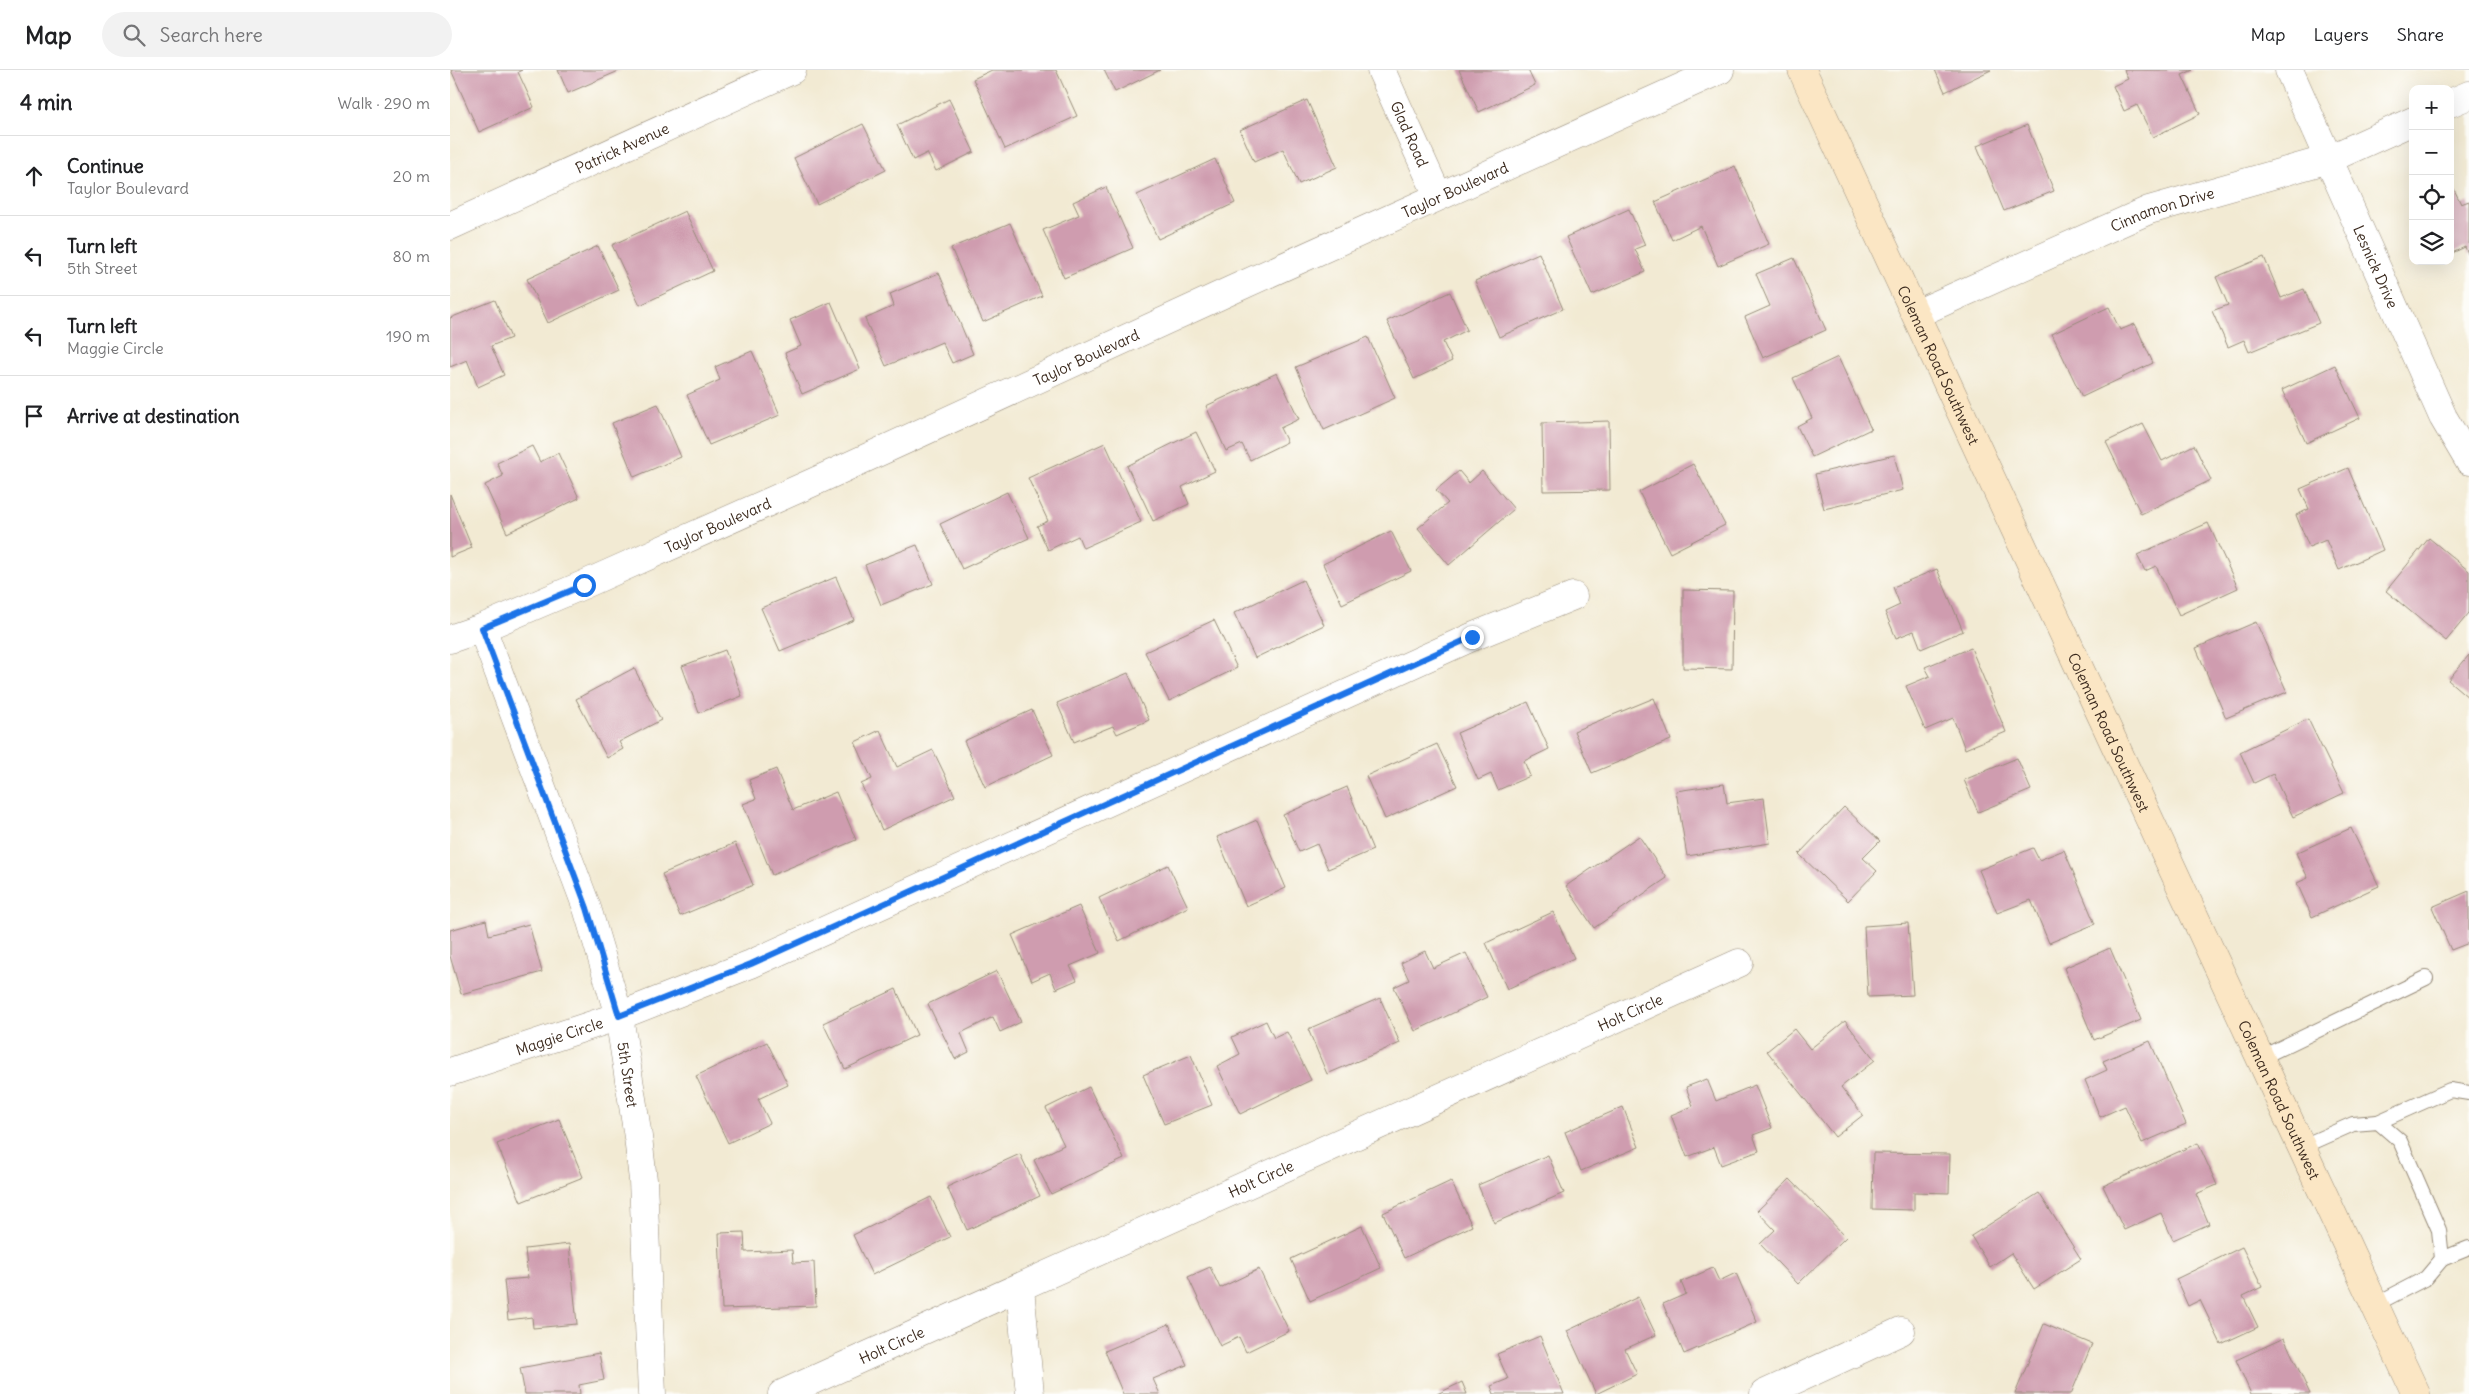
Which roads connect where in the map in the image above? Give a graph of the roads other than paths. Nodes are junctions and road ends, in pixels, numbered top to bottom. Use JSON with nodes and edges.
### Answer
{"nodes":[{"id":1,"x":792,"y":70,"type":"edge"},
{"id":2,"x":1381,"y":70,"type":"edge"},
{"id":3,"x":1720,"y":70,"type":"edge"},
{"id":4,"x":1802,"y":70,"type":"edge"},
{"id":5,"x":2289,"y":70,"type":"edge"},
{"id":6,"x":2469,"y":95,"type":"edge"},
{"id":7,"x":2454,"y":102,"type":"edge"},
{"id":8,"x":2409,"y":122,"type":"edge"},
{"id":9,"x":2329,"y":159,"type":"junction"},
{"id":10,"x":1438,"y":196,"type":"junction"},
{"id":11,"x":450,"y":226,"type":"edge"},
{"id":12,"x":1916,"y":314,"type":"junction"},
{"id":13,"x":2469,"y":461,"type":"edge"},
{"id":14,"x":1573,"y":596,"type":"dead end"},
{"id":15,"x":482,"y":628,"type":"junction"},
{"id":16,"x":450,"y":639,"type":"edge"},
{"id":17,"x":1738,"y":963,"type":"dead end"},
{"id":18,"x":2426,"y":978,"type":"dead end"},
{"id":19,"x":619,"y":1016,"type":"junction"},
{"id":20,"x":2260,"y":1058,"type":"junction"},
{"id":21,"x":450,"y":1072,"type":"edge"},
{"id":22,"x":2469,"y":1093,"type":"edge"},
{"id":23,"x":2378,"y":1122,"type":"junction"},
{"id":24,"x":2301,"y":1147,"type":"junction"},
{"id":25,"x":2469,"y":1248,"type":"edge"},
{"id":26,"x":2442,"y":1259,"type":"junction"},
{"id":27,"x":1020,"y":1288,"type":"junction"},
{"id":28,"x":2374,"y":1305,"type":"junction"},
{"id":29,"x":1901,"y":1331,"type":"dead end"},
{"id":30,"x":652,"y":1394,"type":"edge"},
{"id":31,"x":782,"y":1394,"type":"edge"},
{"id":32,"x":1030,"y":1394,"type":"edge"},
{"id":33,"x":1764,"y":1394,"type":"edge"},
{"id":34,"x":2416,"y":1394,"type":"edge"}],
"edges":[{"from":1,"to":11,"type":"street","name":"Patrick Avenue"},
{"from":2,"to":10,"type":"street","name":"Glad Road"},
{"from":3,"to":10,"type":"street","name":"Taylor Boulevard"},
{"from":4,"to":12,"type":"street","name":"Coleman Road Southwest"},
{"from":5,"to":9,"type":"street","name":"Lesnick Drive"},
{"from":6,"to":7,"type":"street"},
{"from":8,"to":9,"type":"street","name":"Cinnamon Drive"},
{"from":9,"to":12,"type":"street","name":"Cinnamon Drive"},
{"from":9,"to":13,"type":"street","name":"Lesnick Drive"},
{"from":10,"to":15,"type":"street","name":"Taylor Boulevard"},
{"from":12,"to":20,"type":"street","name":"Coleman Road Southwest"},
{"from":14,"to":19,"type":"street","name":"Maggie Circle"},
{"from":15,"to":16,"type":"street","name":"Taylor Boulevard"},
{"from":15,"to":19,"type":"street","name":"5th Street"},
{"from":17,"to":27,"type":"street","name":"Holt Circle"},
{"from":18,"to":20,"type":"lane"},
{"from":19,"to":21,"type":"street","name":"Maggie Circle"},
{"from":19,"to":30,"type":"street","name":"5th Street"},
{"from":20,"to":24,"type":"street","name":"Coleman Road Southwest"},
{"from":22,"to":23,"type":"lane"},
{"from":23,"to":24,"type":"lane"},
{"from":23,"to":26,"type":"lane"},
{"from":24,"to":28,"type":"street","name":"Coleman Road Southwest"},
{"from":25,"to":26,"type":"lane"},
{"from":26,"to":28,"type":"lane"},
{"from":27,"to":31,"type":"street","name":"Holt Circle"},
{"from":27,"to":32,"type":"street"},
{"from":28,"to":34,"type":"street","name":"Coleman Road Southwest"},
{"from":29,"to":33,"type":"street"}]}
